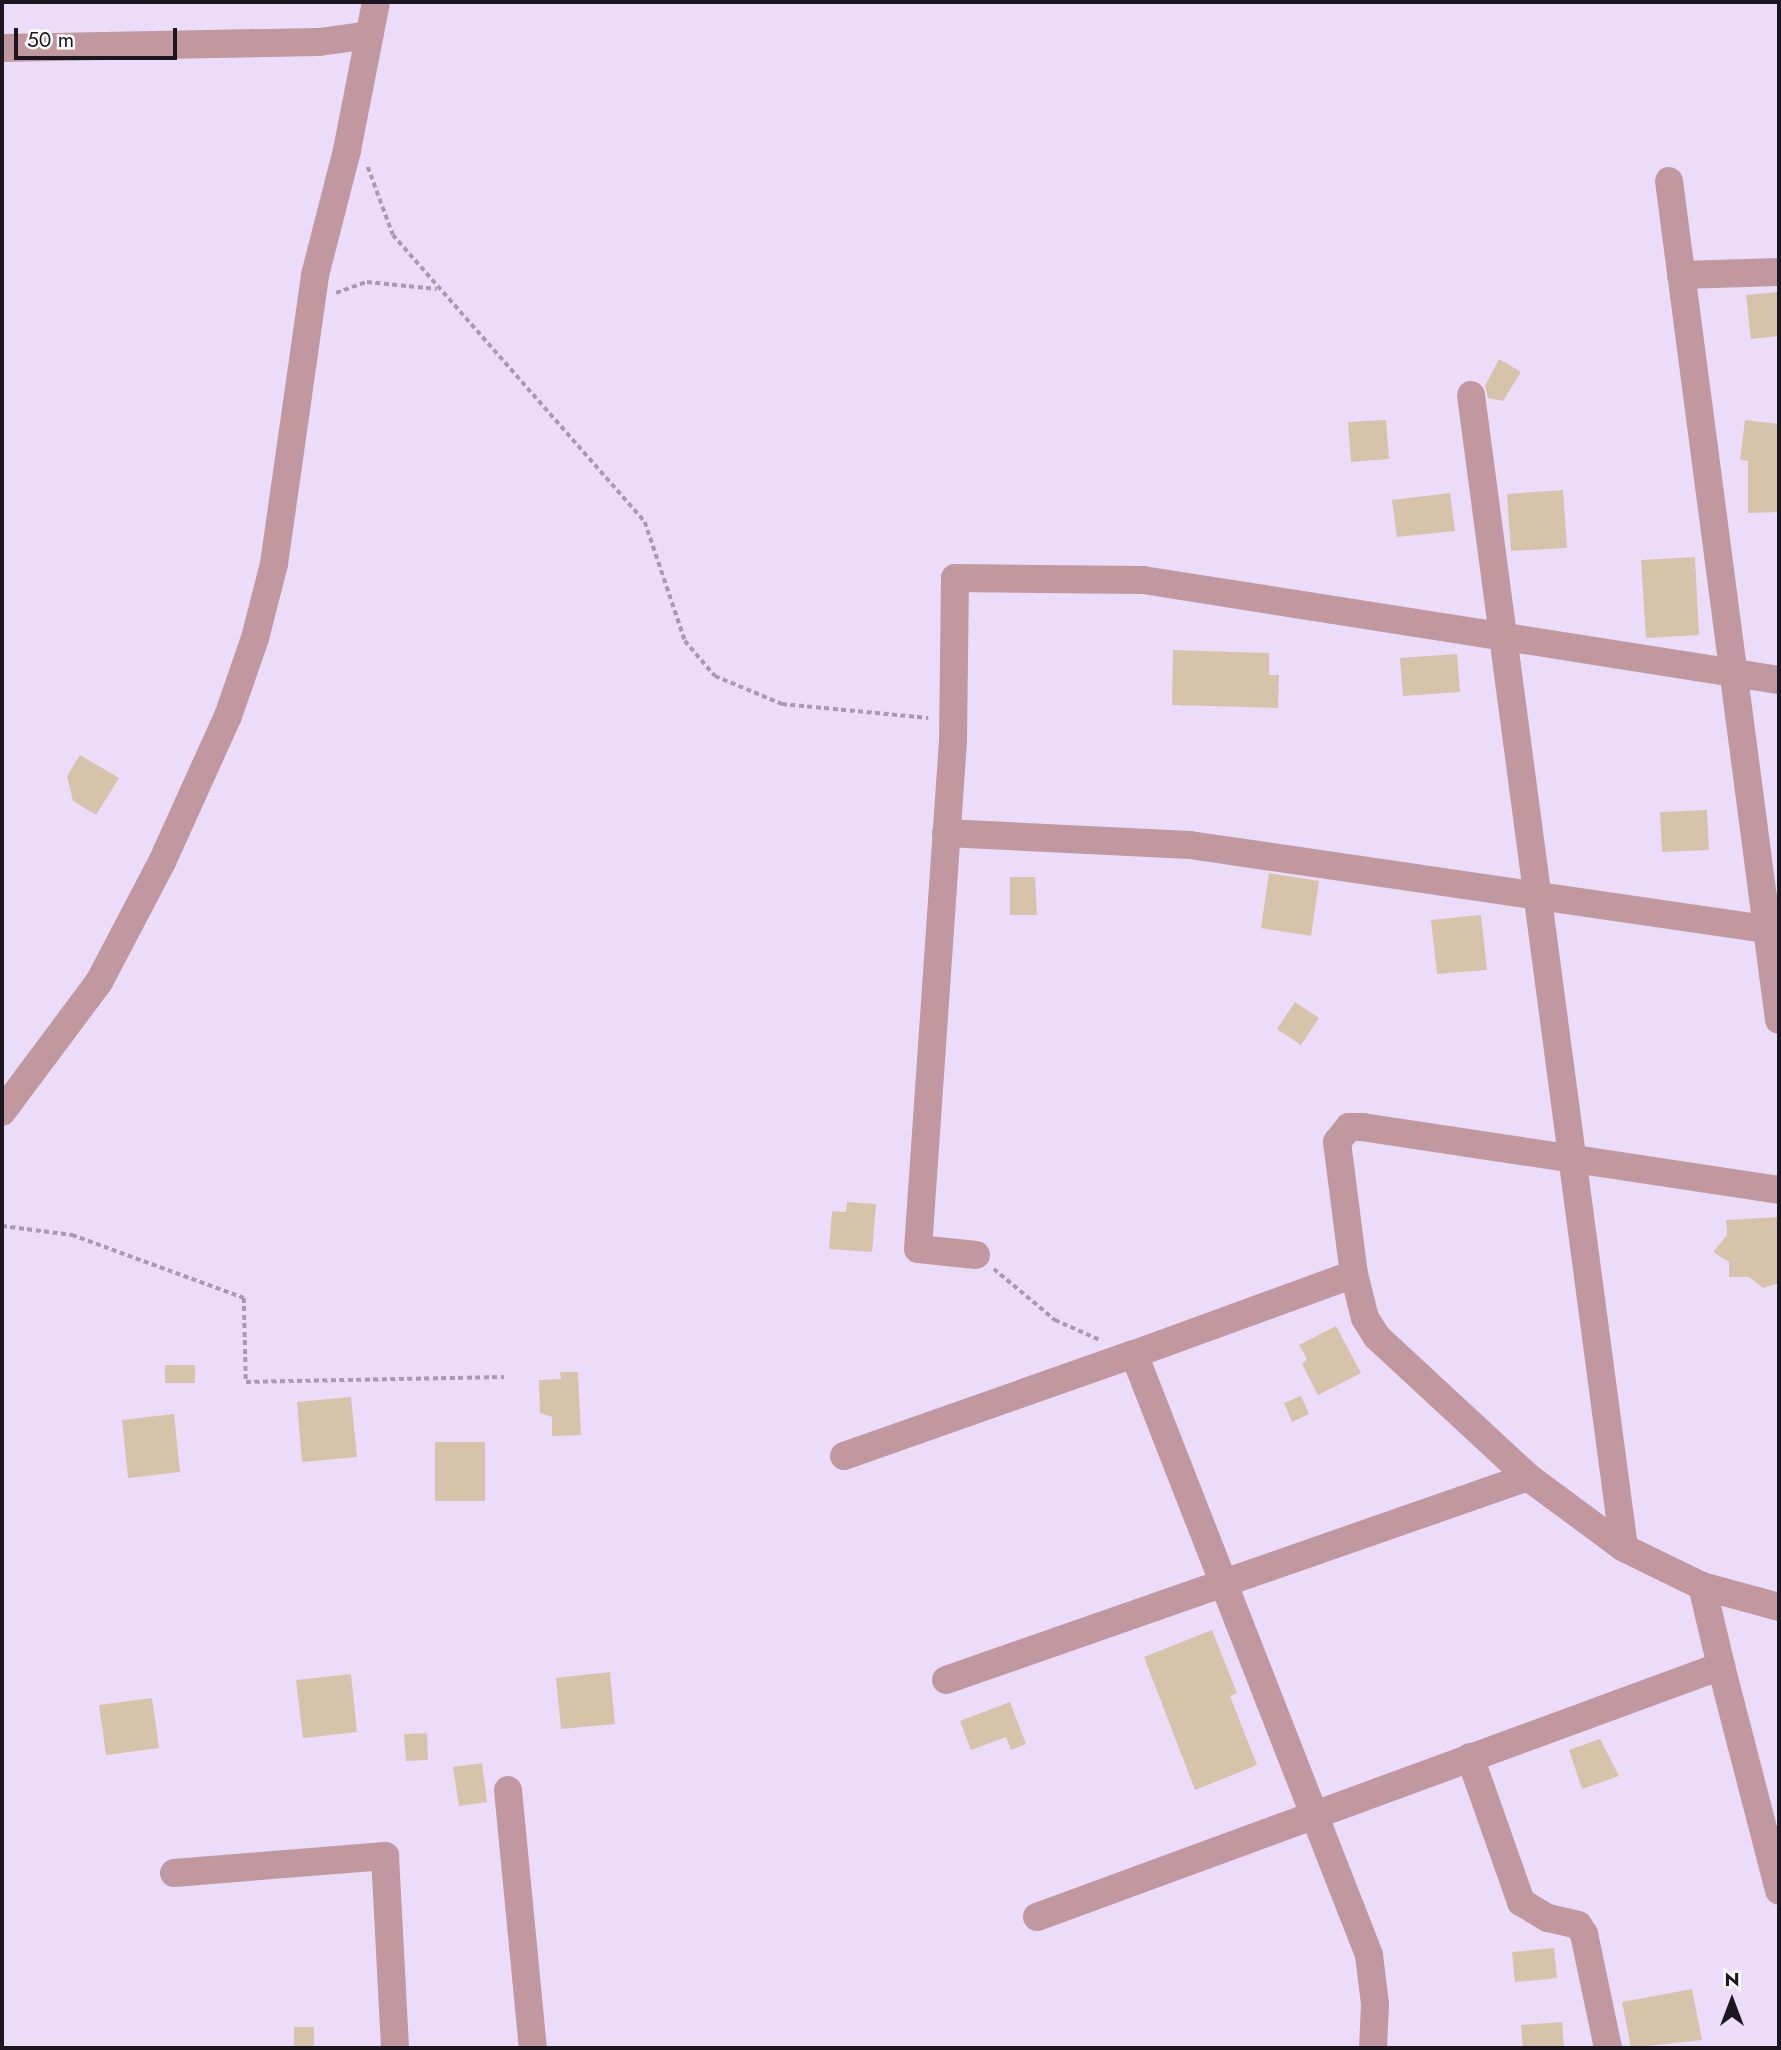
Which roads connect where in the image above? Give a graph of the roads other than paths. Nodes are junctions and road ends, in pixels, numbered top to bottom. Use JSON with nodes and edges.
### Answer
{"nodes":[{"id":1,"x":376,"y":2,"type":"edge"},
{"id":2,"x":370,"y":35,"type":"junction"},
{"id":3,"x":2,"y":48,"type":"edge"},
{"id":4,"x":1669,"y":181,"type":"dead end"},
{"id":5,"x":1779,"y":272,"type":"edge"},
{"id":6,"x":1681,"y":275,"type":"junction"},
{"id":7,"x":1471,"y":395,"type":"dead end"},
{"id":8,"x":1503,"y":634,"type":"junction"},
{"id":9,"x":1736,"y":672,"type":"junction"},
{"id":10,"x":1779,"y":680,"type":"edge"},
{"id":11,"x":946,"y":832,"type":"junction"},
{"id":12,"x":1535,"y":892,"type":"junction"},
{"id":13,"x":1773,"y":929,"type":"edge"},
{"id":14,"x":1779,"y":1020,"type":"edge"},
{"id":15,"x":2,"y":1112,"type":"edge"},
{"id":16,"x":1571,"y":1156,"type":"junction"},
{"id":17,"x":1779,"y":1190,"type":"edge"},
{"id":18,"x":976,"y":1255,"type":"road end"},
{"id":19,"x":1354,"y":1274,"type":"junction"},
{"id":20,"x":1134,"y":1354,"type":"junction"},
{"id":21,"x":844,"y":1456,"type":"dead end"},
{"id":22,"x":1528,"y":1477,"type":"junction"},
{"id":23,"x":1625,"y":1548,"type":"junction"},
{"id":24,"x":1226,"y":1586,"type":"junction"},
{"id":25,"x":1702,"y":1586,"type":"junction"},
{"id":26,"x":1779,"y":1607,"type":"edge"},
{"id":27,"x":1721,"y":1666,"type":"junction"},
{"id":28,"x":946,"y":1680,"type":"dead end"},
{"id":29,"x":1470,"y":1757,"type":"junction"},
{"id":30,"x":508,"y":1790,"type":"dead end"},
{"id":31,"x":1314,"y":1816,"type":"junction"},
{"id":32,"x":174,"y":1873,"type":"dead end"},
{"id":33,"x":1779,"y":1891,"type":"edge"},
{"id":34,"x":1037,"y":1917,"type":"dead end"},
{"id":35,"x":395,"y":2048,"type":"edge"},
{"id":36,"x":533,"y":2048,"type":"edge"},
{"id":37,"x":1373,"y":2048,"type":"edge"},
{"id":38,"x":1608,"y":2048,"type":"edge"}],
"edges":[{"from":1,"to":2,"type":"street"},
{"from":2,"to":3,"type":"street"},
{"from":2,"to":15,"type":"street"},
{"from":4,"to":6,"type":"street"},
{"from":5,"to":6,"type":"street"},
{"from":6,"to":9,"type":"street"},
{"from":7,"to":8,"type":"street"},
{"from":8,"to":9,"type":"street"},
{"from":8,"to":11,"type":"street"},
{"from":8,"to":12,"type":"street"},
{"from":9,"to":10,"type":"street"},
{"from":9,"to":13,"type":"street"},
{"from":11,"to":12,"type":"street"},
{"from":11,"to":18,"type":"street"},
{"from":12,"to":13,"type":"street"},
{"from":12,"to":16,"type":"street"},
{"from":13,"to":14,"type":"street"},
{"from":16,"to":17,"type":"street"},
{"from":16,"to":19,"type":"street"},
{"from":16,"to":23,"type":"street"},
{"from":19,"to":20,"type":"street"},
{"from":19,"to":22,"type":"street"},
{"from":20,"to":21,"type":"street"},
{"from":20,"to":24,"type":"street"},
{"from":22,"to":23,"type":"street"},
{"from":22,"to":24,"type":"street"},
{"from":23,"to":25,"type":"street"},
{"from":24,"to":28,"type":"street"},
{"from":24,"to":31,"type":"street"},
{"from":25,"to":26,"type":"street"},
{"from":25,"to":27,"type":"street"},
{"from":27,"to":29,"type":"street"},
{"from":27,"to":33,"type":"street"},
{"from":29,"to":31,"type":"street"},
{"from":29,"to":38,"type":"street"},
{"from":30,"to":36,"type":"street"},
{"from":31,"to":34,"type":"street"},
{"from":31,"to":37,"type":"street"},
{"from":32,"to":35,"type":"street"}]}
